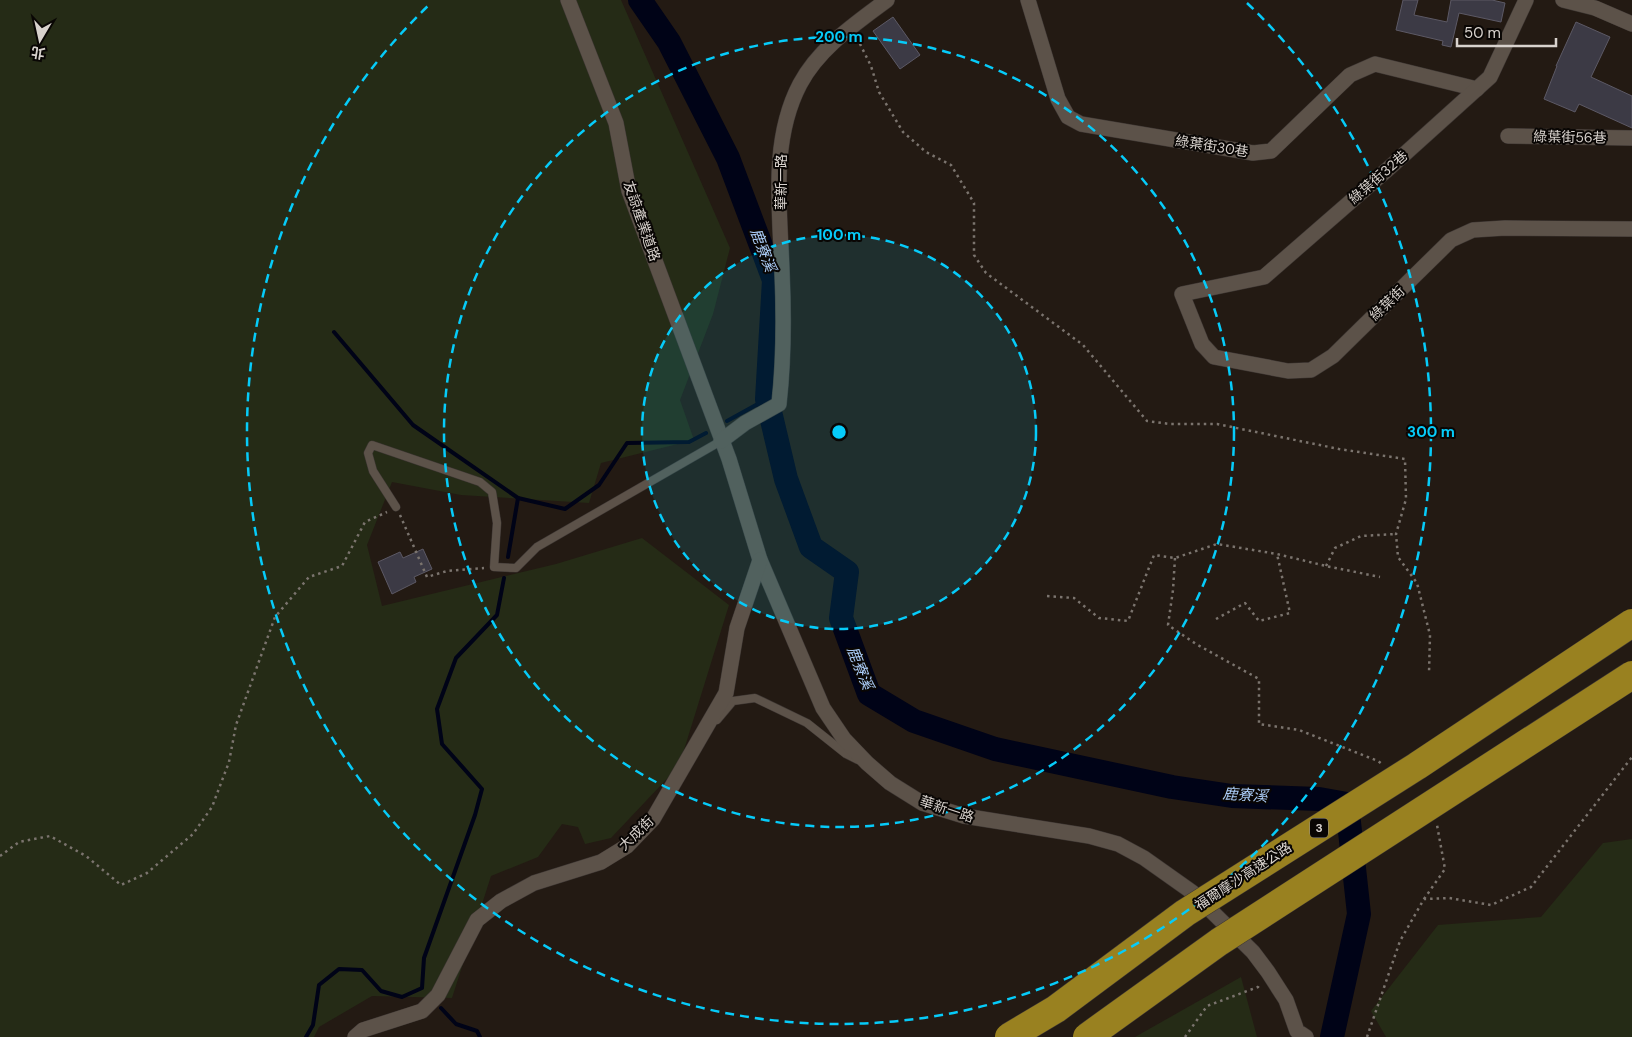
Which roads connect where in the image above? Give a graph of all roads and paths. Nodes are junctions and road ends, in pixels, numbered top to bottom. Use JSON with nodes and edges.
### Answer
{"nodes":[{"id":1,"x":568,"y":0,"type":"edge"},
{"id":2,"x":886,"y":0,"type":"edge"},
{"id":3,"x":1028,"y":0,"type":"edge"},
{"id":4,"x":1526,"y":0,"type":"edge"},
{"id":5,"x":1563,"y":0,"type":"edge"},
{"id":6,"x":1632,"y":24,"type":"edge"},
{"id":7,"x":852,"y":26,"type":"junction"},
{"id":8,"x":1477,"y":89,"type":"junction"},
{"id":9,"x":1508,"y":136,"type":"dead end"},
{"id":10,"x":1632,"y":138,"type":"edge"},
{"id":11,"x":1632,"y":229,"type":"edge"},
{"id":12,"x":1182,"y":294,"type":"joint"},
{"id":13,"x":721,"y":441,"type":"junction"},
{"id":14,"x":396,"y":507,"type":"junction"},
{"id":15,"x":1396,"y":534,"type":"junction"},
{"id":16,"x":1277,"y":554,"type":"junction"},
{"id":17,"x":1175,"y":558,"type":"junction"},
{"id":18,"x":760,"y":560,"type":"junction"},
{"id":19,"x":494,"y":566,"type":"junction"},
{"id":20,"x":1326,"y":566,"type":"junction"},
{"id":21,"x":1380,"y":577,"type":"dead end"},
{"id":22,"x":1047,"y":596,"type":"dead end"},
{"id":23,"x":1216,"y":619,"type":"dead end"},
{"id":24,"x":1632,"y":623,"type":"edge"},
{"id":25,"x":1428,"y":673,"type":"dead end"},
{"id":26,"x":1632,"y":675,"type":"edge"},
{"id":27,"x":689,"y":755,"type":"junction"},
{"id":28,"x":1632,"y":756,"type":"edge"},
{"id":29,"x":867,"y":763,"type":"junction"},
{"id":30,"x":1386,"y":767,"type":"dead end"},
{"id":31,"x":1436,"y":822,"type":"dead end"},
{"id":32,"x":0,"y":856,"type":"edge"},
{"id":33,"x":1424,"y":899,"type":"junction"},
{"id":34,"x":1268,"y":972,"type":"junction"},
{"id":35,"x":354,"y":1037,"type":"edge"},
{"id":36,"x":1009,"y":1037,"type":"edge"},
{"id":37,"x":1087,"y":1037,"type":"edge"},
{"id":38,"x":1184,"y":1037,"type":"edge"},
{"id":39,"x":1306,"y":1037,"type":"edge"},
{"id":40,"x":1367,"y":1037,"type":"edge"}],
"edges":[{"from":1,"to":13,"type":"street","name":"友諒產業道路"},
{"from":2,"to":7,"type":"street","name":"華新一路"},
{"from":3,"to":8,"type":"street","name":"綠葉街30巷"},
{"from":4,"to":8,"type":"street","name":"綠葉街32巷"},
{"from":5,"to":6,"type":"street"},
{"from":7,"to":13,"type":"street","name":"華新一路"},
{"from":7,"to":15,"type":"path"},
{"from":8,"to":12,"type":"street","name":"綠葉街32巷"},
{"from":9,"to":10,"type":"street","name":"綠葉街56巷"},
{"from":11,"to":12,"type":"street","name":"綠葉街"},
{"from":13,"to":18,"type":"street","name":"華新一路"},
{"from":13,"to":19,"type":"lane"},
{"from":14,"to":19,"type":"path"},
{"from":14,"to":19,"type":"lane"},
{"from":14,"to":32,"type":"path"},
{"from":15,"to":20,"type":"path"},
{"from":15,"to":25,"type":"path"},
{"from":16,"to":17,"type":"path"},
{"from":16,"to":20,"type":"path"},
{"from":16,"to":23,"type":"path"},
{"from":17,"to":22,"type":"path"},
{"from":17,"to":30,"type":"path"},
{"from":18,"to":27,"type":"street","name":"大成街"},
{"from":18,"to":29,"type":"street","name":"華新一路"},
{"from":20,"to":21,"type":"path"},
{"from":24,"to":36,"type":"highway","name":"福爾摩沙高速公路","number":"3","bridge":true},
{"from":26,"to":37,"type":"highway","bridge":true},
{"from":27,"to":29,"type":"lane"},
{"from":27,"to":35,"type":"street","name":"大成街"},
{"from":28,"to":33,"type":"path"},
{"from":29,"to":34,"type":"street","name":"華新一路"},
{"from":31,"to":33,"type":"path"},
{"from":33,"to":40,"type":"path"},
{"from":34,"to":38,"type":"path"},
{"from":34,"to":39,"type":"street","name":"華新一路"}]}
